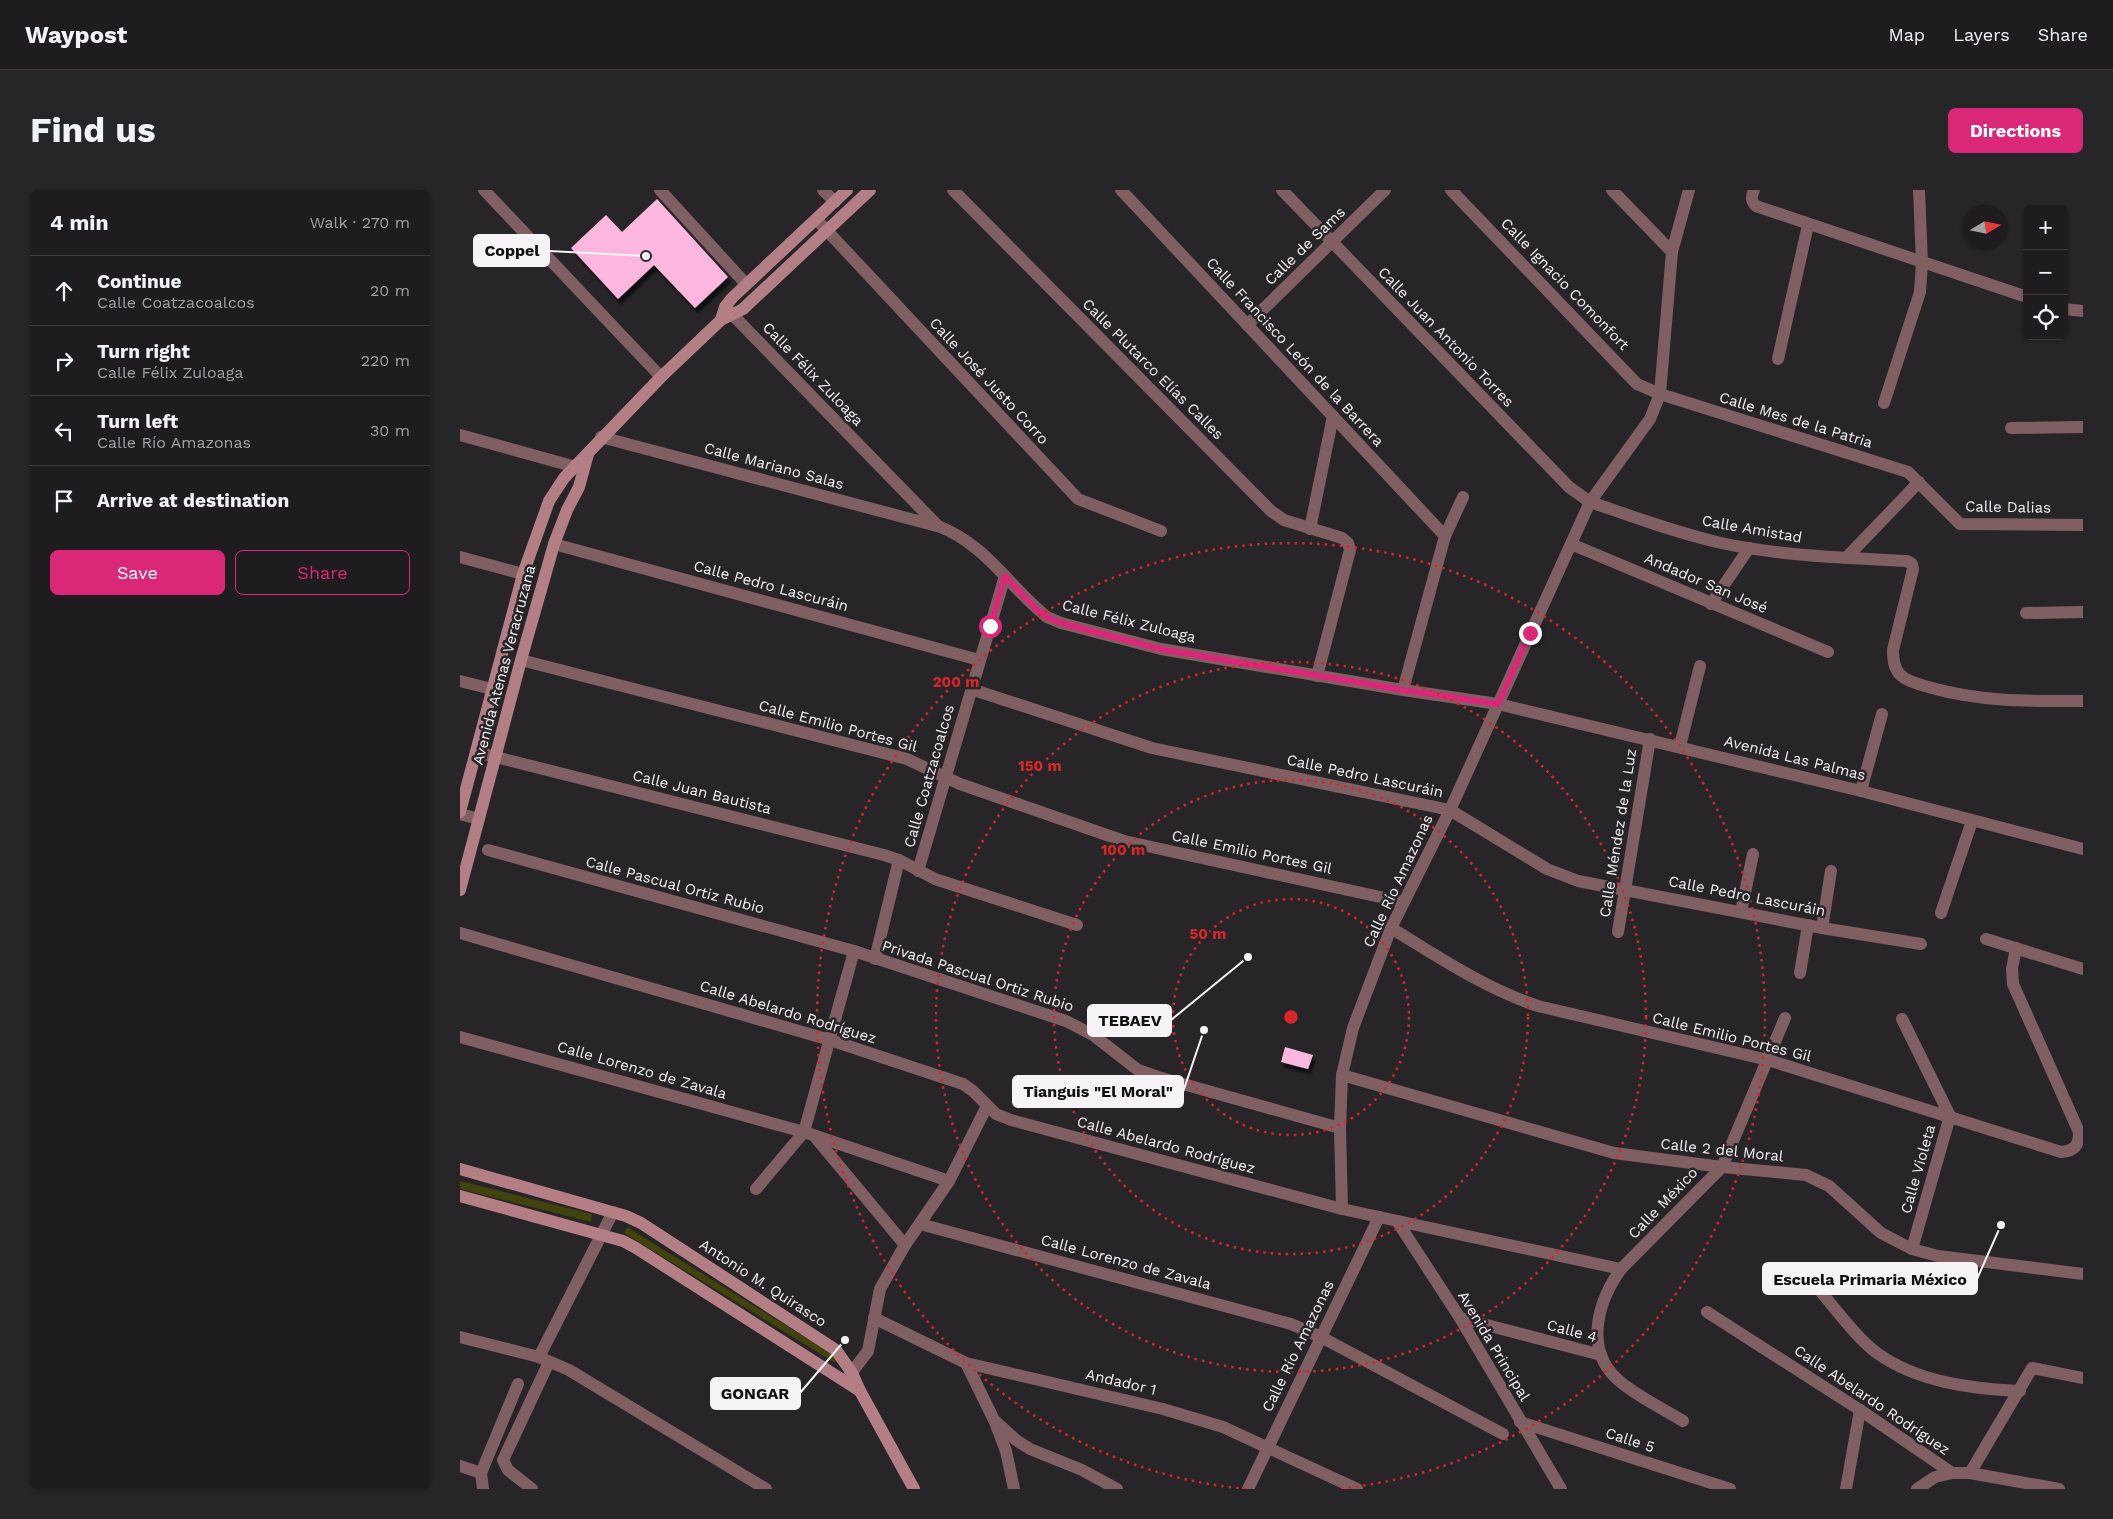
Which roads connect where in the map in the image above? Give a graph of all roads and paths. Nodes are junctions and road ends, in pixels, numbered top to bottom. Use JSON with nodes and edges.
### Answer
{"nodes":[{"id":1,"x":484,"y":190,"type":"edge"},
{"id":2,"x":660,"y":190,"type":"edge"},
{"id":3,"x":823,"y":190,"type":"edge"},
{"id":4,"x":848,"y":190,"type":"edge"},
{"id":5,"x":870,"y":190,"type":"edge"},
{"id":6,"x":953,"y":190,"type":"edge"},
{"id":7,"x":1121,"y":190,"type":"edge"},
{"id":8,"x":1282,"y":190,"type":"edge"},
{"id":9,"x":1385,"y":190,"type":"edge"},
{"id":10,"x":1451,"y":190,"type":"edge"},
{"id":11,"x":1612,"y":190,"type":"edge"},
{"id":12,"x":1690,"y":190,"type":"edge"},
{"id":13,"x":1754,"y":190,"type":"edge"},
{"id":14,"x":1919,"y":190,"type":"edge"},
{"id":15,"x":835,"y":202,"type":"junction"},
{"id":16,"x":817,"y":220,"type":"junction"},
{"id":17,"x":1808,"y":225,"type":"junction"},
{"id":18,"x":827,"y":232,"type":"junction"},
{"id":19,"x":1332,"y":242,"type":"junction"},
{"id":20,"x":1672,"y":252,"type":"junction"},
{"id":21,"x":1922,"y":263,"type":"junction"},
{"id":22,"x":746,"y":284,"type":"junction"},
{"id":23,"x":2023,"y":296,"type":"edge"},
{"id":24,"x":2068,"y":310,"type":"edge"},
{"id":25,"x":730,"y":311,"type":"junction"},
{"id":26,"x":2083,"y":311,"type":"edge"},
{"id":27,"x":1247,"y":325,"type":"junction"},
{"id":28,"x":1778,"y":359,"type":"dead end"},
{"id":29,"x":661,"y":377,"type":"junction"},
{"id":30,"x":1660,"y":394,"type":"junction"},
{"id":31,"x":1884,"y":404,"type":"dead end"},
{"id":32,"x":1333,"y":416,"type":"junction"},
{"id":33,"x":2083,"y":427,"type":"edge"},
{"id":34,"x":2011,"y":428,"type":"dead end"},
{"id":35,"x":460,"y":435,"type":"edge"},
{"id":36,"x":601,"y":437,"type":"junction"},
{"id":37,"x":579,"y":468,"type":"junction"},
{"id":38,"x":1919,"y":482,"type":"junction"},
{"id":39,"x":1463,"y":497,"type":"dead end"},
{"id":40,"x":1590,"y":502,"type":"junction"},
{"id":41,"x":2083,"y":524,"type":"edge"},
{"id":42,"x":938,"y":526,"type":"junction"},
{"id":43,"x":1310,"y":529,"type":"junction"},
{"id":44,"x":1161,"y":531,"type":"dead end"},
{"id":45,"x":1445,"y":536,"type":"junction"},
{"id":46,"x":554,"y":544,"type":"junction"},
{"id":47,"x":1571,"y":544,"type":"junction"},
{"id":48,"x":1748,"y":548,"type":"junction"},
{"id":49,"x":460,"y":556,"type":"edge"},
{"id":50,"x":1846,"y":558,"type":"junction"},
{"id":51,"x":524,"y":574,"type":"junction"},
{"id":52,"x":1005,"y":576,"type":"junction"},
{"id":53,"x":1711,"y":604,"type":"junction"},
{"id":54,"x":2083,"y":612,"type":"edge"},
{"id":55,"x":2026,"y":613,"type":"dead end"},
{"id":56,"x":1828,"y":652,"type":"dead end"},
{"id":57,"x":521,"y":660,"type":"junction"},
{"id":58,"x":980,"y":660,"type":"junction"},
{"id":59,"x":1700,"y":666,"type":"dead end"},
{"id":60,"x":1317,"y":676,"type":"junction"},
{"id":61,"x":460,"y":681,"type":"edge"},
{"id":62,"x":492,"y":689,"type":"junction"},
{"id":63,"x":970,"y":689,"type":"junction"},
{"id":64,"x":1403,"y":690,"type":"junction"},
{"id":65,"x":2083,"y":701,"type":"edge"},
{"id":66,"x":1498,"y":704,"type":"junction"},
{"id":67,"x":1882,"y":714,"type":"dead end"},
{"id":68,"x":1650,"y":739,"type":"junction"},
{"id":69,"x":1680,"y":746,"type":"junction"},
{"id":70,"x":476,"y":752,"type":"junction"},
{"id":71,"x":495,"y":757,"type":"junction"},
{"id":72,"x":945,"y":777,"type":"junction"},
{"id":73,"x":1861,"y":791,"type":"junction"},
{"id":74,"x":1450,"y":810,"type":"junction"},
{"id":75,"x":460,"y":813,"type":"edge"},
{"id":76,"x":479,"y":818,"type":"junction"},
{"id":77,"x":1972,"y":821,"type":"junction"},
{"id":78,"x":2083,"y":849,"type":"edge"},
{"id":79,"x":488,"y":850,"type":"dead end"},
{"id":80,"x":1753,"y":854,"type":"dead end"},
{"id":81,"x":899,"y":860,"type":"junction"},
{"id":82,"x":918,"y":871,"type":"junction"},
{"id":83,"x":1831,"y":872,"type":"dead end"},
{"id":84,"x":1626,"y":889,"type":"junction"},
{"id":85,"x":460,"y":890,"type":"edge"},
{"id":86,"x":1403,"y":902,"type":"junction"},
{"id":87,"x":1741,"y":912,"type":"junction"},
{"id":88,"x":1941,"y":914,"type":"dead end"},
{"id":89,"x":1077,"y":925,"type":"dead end"},
{"id":90,"x":1808,"y":925,"type":"junction"},
{"id":91,"x":1391,"y":928,"type":"junction"},
{"id":92,"x":1822,"y":928,"type":"junction"},
{"id":93,"x":1618,"y":932,"type":"dead end"},
{"id":94,"x":460,"y":933,"type":"edge"},
{"id":95,"x":1986,"y":939,"type":"dead end"},
{"id":96,"x":1921,"y":944,"type":"dead end"},
{"id":97,"x":2016,"y":948,"type":"junction"},
{"id":98,"x":854,"y":951,"type":"junction"},
{"id":99,"x":875,"y":959,"type":"junction"},
{"id":100,"x":2083,"y":969,"type":"edge"},
{"id":101,"x":1800,"y":973,"type":"dead end"},
{"id":102,"x":1785,"y":1018,"type":"dead end"},
{"id":103,"x":1902,"y":1019,"type":"dead end"},
{"id":104,"x":460,"y":1037,"type":"edge"},
{"id":105,"x":830,"y":1040,"type":"junction"},
{"id":106,"x":1768,"y":1060,"type":"junction"},
{"id":107,"x":1342,"y":1075,"type":"junction"},
{"id":108,"x":987,"y":1106,"type":"junction"},
{"id":109,"x":1950,"y":1116,"type":"junction"},
{"id":110,"x":1340,"y":1128,"type":"junction"},
{"id":111,"x":809,"y":1134,"type":"junction"},
{"id":112,"x":1722,"y":1167,"type":"junction"},
{"id":113,"x":460,"y":1169,"type":"edge"},
{"id":114,"x":949,"y":1181,"type":"junction"},
{"id":115,"x":756,"y":1189,"type":"dead end"},
{"id":116,"x":460,"y":1196,"type":"edge"},
{"id":117,"x":1342,"y":1210,"type":"junction"},
{"id":118,"x":613,"y":1212,"type":"junction"},
{"id":119,"x":1379,"y":1217,"type":"junction"},
{"id":120,"x":1397,"y":1221,"type":"junction"},
{"id":121,"x":920,"y":1224,"type":"junction"},
{"id":122,"x":602,"y":1234,"type":"junction"},
{"id":123,"x":906,"y":1244,"type":"junction"},
{"id":124,"x":1912,"y":1249,"type":"junction"},
{"id":125,"x":1621,"y":1269,"type":"junction"},
{"id":126,"x":2083,"y":1274,"type":"edge"},
{"id":127,"x":1810,"y":1279,"type":"dead end"},
{"id":128,"x":1707,"y":1312,"type":"dead end"},
{"id":129,"x":874,"y":1318,"type":"junction"},
{"id":130,"x":1460,"y":1318,"type":"junction"},
{"id":131,"x":460,"y":1337,"type":"edge"},
{"id":132,"x":1321,"y":1337,"type":"junction"},
{"id":133,"x":1601,"y":1355,"type":"junction"},
{"id":134,"x":544,"y":1359,"type":"junction"},
{"id":135,"x":966,"y":1363,"type":"junction"},
{"id":136,"x":849,"y":1376,"type":"junction"},
{"id":137,"x":2083,"y":1378,"type":"edge"},
{"id":138,"x":518,"y":1384,"type":"dead end"},
{"id":139,"x":2020,"y":1391,"type":"junction"},
{"id":140,"x":530,"y":1404,"type":"junction"},
{"id":141,"x":509,"y":1405,"type":"junction"},
{"id":142,"x":1860,"y":1410,"type":"junction"},
{"id":143,"x":994,"y":1420,"type":"junction"},
{"id":144,"x":1683,"y":1421,"type":"dead end"},
{"id":145,"x":1520,"y":1422,"type":"junction"},
{"id":146,"x":1503,"y":1434,"type":"dead end"},
{"id":147,"x":1267,"y":1447,"type":"junction"},
{"id":148,"x":460,"y":1466,"type":"edge"},
{"id":149,"x":481,"y":1472,"type":"junction"},
{"id":150,"x":1952,"y":1472,"type":"junction"},
{"id":151,"x":1970,"y":1473,"type":"junction"},
{"id":152,"x":910,"y":1487,"type":"edge"},
{"id":153,"x":483,"y":1489,"type":"edge"},
{"id":154,"x":532,"y":1489,"type":"edge"},
{"id":155,"x":766,"y":1489,"type":"edge"},
{"id":156,"x":1014,"y":1489,"type":"edge"},
{"id":157,"x":1117,"y":1489,"type":"edge"},
{"id":158,"x":1248,"y":1489,"type":"edge"},
{"id":159,"x":1356,"y":1489,"type":"edge"},
{"id":160,"x":1561,"y":1489,"type":"edge"},
{"id":161,"x":1730,"y":1489,"type":"edge"},
{"id":162,"x":1846,"y":1489,"type":"edge"},
{"id":163,"x":1917,"y":1489,"type":"edge"},
{"id":164,"x":2059,"y":1489,"type":"edge"}],
"edges":[{"from":1,"to":29,"type":"street"},
{"from":2,"to":22,"type":"street"},
{"from":3,"to":15,"type":"street"},
{"from":4,"to":15,"type":"main road","name":"Avenida Atenas Veracruzana"},
{"from":5,"to":18,"type":"main road","name":"Avenida Atenas Veracruzana"},
{"from":6,"to":43,"type":"street","name":"Calle Plutarco Elías Calles"},
{"from":7,"to":27,"type":"street","name":"Calle Francisco León de la Barrera"},
{"from":8,"to":19,"type":"street","name":"Calle Juan Antonio Torres"},
{"from":9,"to":19,"type":"street","name":"Calle de Sams"},
{"from":10,"to":30,"type":"street","name":"Calle Ignacio Comonfort"},
{"from":11,"to":20,"type":"street"},
{"from":12,"to":20,"type":"street","name":"Calle Río Amazonas"},
{"from":13,"to":17,"type":"street"},
{"from":14,"to":21,"type":"street"},
{"from":15,"to":16,"type":"main road","name":"Avenida Atenas Veracruzana"},
{"from":16,"to":18,"type":"street","name":"Calle José Justo Corro"},
{"from":16,"to":22,"type":"main road","name":"Avenida Atenas Veracruzana"},
{"from":17,"to":21,"type":"street"},
{"from":17,"to":28,"type":"street"},
{"from":18,"to":25,"type":"main road","name":"Avenida Atenas Veracruzana"},
{"from":18,"to":44,"type":"street","name":"Calle José Justo Corro"},
{"from":19,"to":27,"type":"street","name":"Calle de Sams"},
{"from":19,"to":40,"type":"street","name":"Calle Juan Antonio Torres"},
{"from":20,"to":30,"type":"street","name":"Calle Río Amazonas"},
{"from":21,"to":23,"type":"street"},
{"from":21,"to":31,"type":"street"},
{"from":22,"to":25,"type":"main road","name":"Avenida Atenas Veracruzana"},
{"from":24,"to":26,"type":"street"},
{"from":25,"to":29,"type":"main road","name":"Avenida Atenas Veracruzana"},
{"from":25,"to":42,"type":"street","name":"Calle Félix Zuloaga"},
{"from":27,"to":32,"type":"street","name":"Calle Francisco León de la Barrera"},
{"from":29,"to":36,"type":"main road","name":"Avenida Atenas Veracruzana"},
{"from":30,"to":38,"type":"street","name":"Calle Mes de la Patria"},
{"from":30,"to":40,"type":"street","name":"Calle Río Amazonas"},
{"from":32,"to":43,"type":"street"},
{"from":32,"to":45,"type":"street","name":"Calle Francisco León de la Barrera"},
{"from":33,"to":34,"type":"street"},
{"from":35,"to":37,"type":"street"},
{"from":36,"to":37,"type":"main road","name":"Avenida Atenas Veracruzana"},
{"from":36,"to":42,"type":"street","name":"Calle Mariano Salas"},
{"from":37,"to":46,"type":"main road","name":"Avenida Atenas Veracruzana"},
{"from":37,"to":51,"type":"main road","name":"Avenida Atenas Veracruzana"},
{"from":38,"to":41,"type":"street","name":"Calle Dalias"},
{"from":38,"to":50,"type":"street"},
{"from":39,"to":45,"type":"street"},
{"from":40,"to":47,"type":"street","name":"Calle Río Amazonas"},
{"from":40,"to":48,"type":"street","name":"Calle Amistad"},
{"from":42,"to":52,"type":"street","name":"Calle Félix Zuloaga"},
{"from":43,"to":60,"type":"street","name":"Calle Plutarco Elías Calles"},
{"from":45,"to":64,"type":"street"},
{"from":46,"to":57,"type":"main road","name":"Avenida Atenas Veracruzana"},
{"from":46,"to":58,"type":"street","name":"Calle Pedro Lascuráin"},
{"from":47,"to":53,"type":"street","name":"Andador San José"},
{"from":47,"to":66,"type":"street","name":"Calle Río Amazonas"},
{"from":48,"to":50,"type":"street","name":"Calle Amistad"},
{"from":48,"to":53,"type":"street"},
{"from":49,"to":51,"type":"street"},
{"from":50,"to":65,"type":"street","name":"Calle Amistad"},
{"from":51,"to":62,"type":"main road","name":"Avenida Atenas Veracruzana"},
{"from":52,"to":58,"type":"street","name":"Calle Coatzacoalcos"},
{"from":52,"to":60,"type":"street","name":"Calle Félix Zuloaga"},
{"from":53,"to":56,"type":"street","name":"Andador San José"},
{"from":54,"to":55,"type":"street"},
{"from":57,"to":71,"type":"main road","name":"Avenida Atenas Veracruzana"},
{"from":57,"to":72,"type":"street","name":"Calle Emilio Portes Gil"},
{"from":58,"to":63,"type":"street","name":"Calle Coatzacoalcos"},
{"from":59,"to":69,"type":"street"},
{"from":60,"to":64,"type":"street","name":"Calle Félix Zuloaga"},
{"from":61,"to":62,"type":"street"},
{"from":62,"to":70,"type":"main road","name":"Avenida Atenas Veracruzana"},
{"from":63,"to":72,"type":"street","name":"Calle Coatzacoalcos"},
{"from":63,"to":74,"type":"street","name":"Calle Pedro Lascuráin"},
{"from":64,"to":66,"type":"street","name":"Calle Félix Zuloaga"},
{"from":66,"to":68,"type":"street","name":"Avenida Las Palmas"},
{"from":66,"to":74,"type":"street","name":"Calle Río Amazonas"},
{"from":67,"to":73,"type":"street"},
{"from":68,"to":69,"type":"street","name":"Avenida Las Palmas"},
{"from":68,"to":84,"type":"street","name":"Calle Méndez de la Luz"},
{"from":69,"to":73,"type":"street","name":"Avenida Las Palmas"},
{"from":70,"to":71,"type":"street","name":"Calle Juan Bautista"},
{"from":70,"to":75,"type":"main road","name":"Avenida Atenas Veracruzana"},
{"from":71,"to":76,"type":"main road","name":"Avenida Atenas Veracruzana"},
{"from":71,"to":81,"type":"street","name":"Calle Juan Bautista"},
{"from":72,"to":82,"type":"street","name":"Calle Coatzacoalcos"},
{"from":72,"to":86,"type":"street","name":"Calle Emilio Portes Gil"},
{"from":73,"to":77,"type":"street","name":"Avenida Las Palmas"},
{"from":74,"to":84,"type":"street","name":"Calle Pedro Lascuráin"},
{"from":74,"to":86,"type":"street","name":"Calle Río Amazonas"},
{"from":75,"to":76,"type":"street"},
{"from":76,"to":85,"type":"main road","name":"Avenida Atenas Veracruzana"},
{"from":77,"to":78,"type":"street","name":"Avenida Las Palmas"},
{"from":77,"to":88,"type":"street"},
{"from":79,"to":98,"type":"street","name":"Calle Pascual Ortiz Rubio"},
{"from":80,"to":87,"type":"street"},
{"from":81,"to":82,"type":"street","name":"Calle Juan Bautista"},
{"from":81,"to":99,"type":"street","name":"Calle Coatzacoalcos"},
{"from":82,"to":89,"type":"street","name":"Calle Juan Bautista"},
{"from":83,"to":92,"type":"street"},
{"from":84,"to":87,"type":"street","name":"Calle Pedro Lascuráin"},
{"from":84,"to":93,"type":"street","name":"Calle Méndez de la Luz"},
{"from":86,"to":91,"type":"street","name":"Calle Río Amazonas"},
{"from":87,"to":90,"type":"street","name":"Calle Pedro Lascuráin"},
{"from":90,"to":92,"type":"street","name":"Calle Pedro Lascuráin"},
{"from":90,"to":101,"type":"street"},
{"from":91,"to":106,"type":"street","name":"Calle Emilio Portes Gil"},
{"from":91,"to":107,"type":"street","name":"Calle Río Amazonas"},
{"from":92,"to":96,"type":"street","name":"Calle Pedro Lascuráin"},
{"from":94,"to":105,"type":"street","name":"Calle Abelardo Rodríguez"},
{"from":95,"to":97,"type":"street"},
{"from":97,"to":100,"type":"street"},
{"from":97,"to":109,"type":"street","name":"Calle Emilio Portes Gil"},
{"from":98,"to":99,"type":"street","name":"Privada Pascual Ortiz Rubio"},
{"from":98,"to":105,"type":"street"},
{"from":99,"to":110,"type":"street","name":"Privada Pascual Ortiz Rubio"},
{"from":102,"to":106,"type":"street","name":"Calle México"},
{"from":103,"to":109,"type":"street","name":"Calle Violeta"},
{"from":104,"to":111,"type":"street","name":"Calle Lorenzo de Zavala"},
{"from":105,"to":108,"type":"street","name":"Calle Abelardo Rodríguez"},
{"from":105,"to":111,"type":"street"},
{"from":106,"to":109,"type":"street","name":"Calle Emilio Portes Gil"},
{"from":106,"to":112,"type":"street","name":"Calle México"},
{"from":107,"to":110,"type":"street","name":"Calle Río Amazonas"},
{"from":107,"to":112,"type":"street","name":"Calle 2 del Moral"},
{"from":108,"to":114,"type":"street"},
{"from":108,"to":117,"type":"street","name":"Calle Abelardo Rodríguez"},
{"from":109,"to":124,"type":"street","name":"Calle Violeta"},
{"from":110,"to":117,"type":"street","name":"Calle Río Amazonas"},
{"from":111,"to":114,"type":"street","name":"Calle Lorenzo de Zavala"},
{"from":111,"to":115,"type":"street"},
{"from":111,"to":123,"type":"street"},
{"from":112,"to":124,"type":"street","name":"Calle 2 del Moral"},
{"from":112,"to":125,"type":"street","name":"Calle México"},
{"from":113,"to":118,"type":"main road","name":"Antonio M. Quirasco"},
{"from":114,"to":121,"type":"street"},
{"from":116,"to":122,"type":"main road"},
{"from":117,"to":119,"type":"street","name":"Calle Abelardo Rodríguez"},
{"from":118,"to":122,"type":"street"},
{"from":118,"to":136,"type":"main road","name":"Antonio M. Quirasco"},
{"from":119,"to":120,"type":"street","name":"Calle Abelardo Rodríguez"},
{"from":119,"to":132,"type":"street","name":"Calle Río Amazonas"},
{"from":120,"to":125,"type":"street","name":"Calle Abelardo Rodríguez"},
{"from":120,"to":130,"type":"street","name":"Avenida Principal"},
{"from":121,"to":123,"type":"street"},
{"from":121,"to":132,"type":"street","name":"Calle Lorenzo de Zavala"},
{"from":122,"to":134,"type":"street"},
{"from":122,"to":136,"type":"main road"},
{"from":123,"to":129,"type":"street"},
{"from":124,"to":126,"type":"street","name":"Calle 2 del Moral"},
{"from":125,"to":133,"type":"street","name":"Calle México"},
{"from":127,"to":139,"type":"street"},
{"from":128,"to":142,"type":"street","name":"Calle Abelardo Rodríguez"},
{"from":129,"to":135,"type":"street","name":"Andador 1"},
{"from":129,"to":136,"type":"street"},
{"from":130,"to":133,"type":"street","name":"Calle 4"},
{"from":130,"to":145,"type":"street","name":"Avenida Principal"},
{"from":131,"to":134,"type":"street"},
{"from":132,"to":146,"type":"street","name":"Calle Lorenzo de Zavala"},
{"from":132,"to":147,"type":"street","name":"Calle Río Amazonas"},
{"from":133,"to":144,"type":"street","name":"Calle 4"},
{"from":134,"to":140,"type":"street"},
{"from":134,"to":155,"type":"street"},
{"from":135,"to":143,"type":"street"},
{"from":135,"to":147,"type":"street","name":"Andador 1"},
{"from":136,"to":152,"type":"main road","name":"Antonio M. Quirasco"},
{"from":137,"to":139,"type":"street"},
{"from":138,"to":141,"type":"street"},
{"from":139,"to":151,"type":"street"},
{"from":140,"to":141,"type":"street"},
{"from":140,"to":154,"type":"street"},
{"from":141,"to":149,"type":"street"},
{"from":142,"to":150,"type":"street","name":"Calle Abelardo Rodríguez"},
{"from":142,"to":162,"type":"street"},
{"from":143,"to":156,"type":"street"},
{"from":143,"to":157,"type":"street"},
{"from":145,"to":160,"type":"street","name":"Avenida Principal"},
{"from":145,"to":161,"type":"street","name":"Calle 5"},
{"from":147,"to":158,"type":"street","name":"Calle Río Amazonas"},
{"from":147,"to":159,"type":"street","name":"Andador 1"},
{"from":148,"to":149,"type":"street"},
{"from":149,"to":153,"type":"street"},
{"from":150,"to":151,"type":"street","name":"Calle Abelardo Rodríguez"},
{"from":150,"to":163,"type":"street"},
{"from":151,"to":164,"type":"street","name":"Calle Abelardo Rodríguez"}]}
